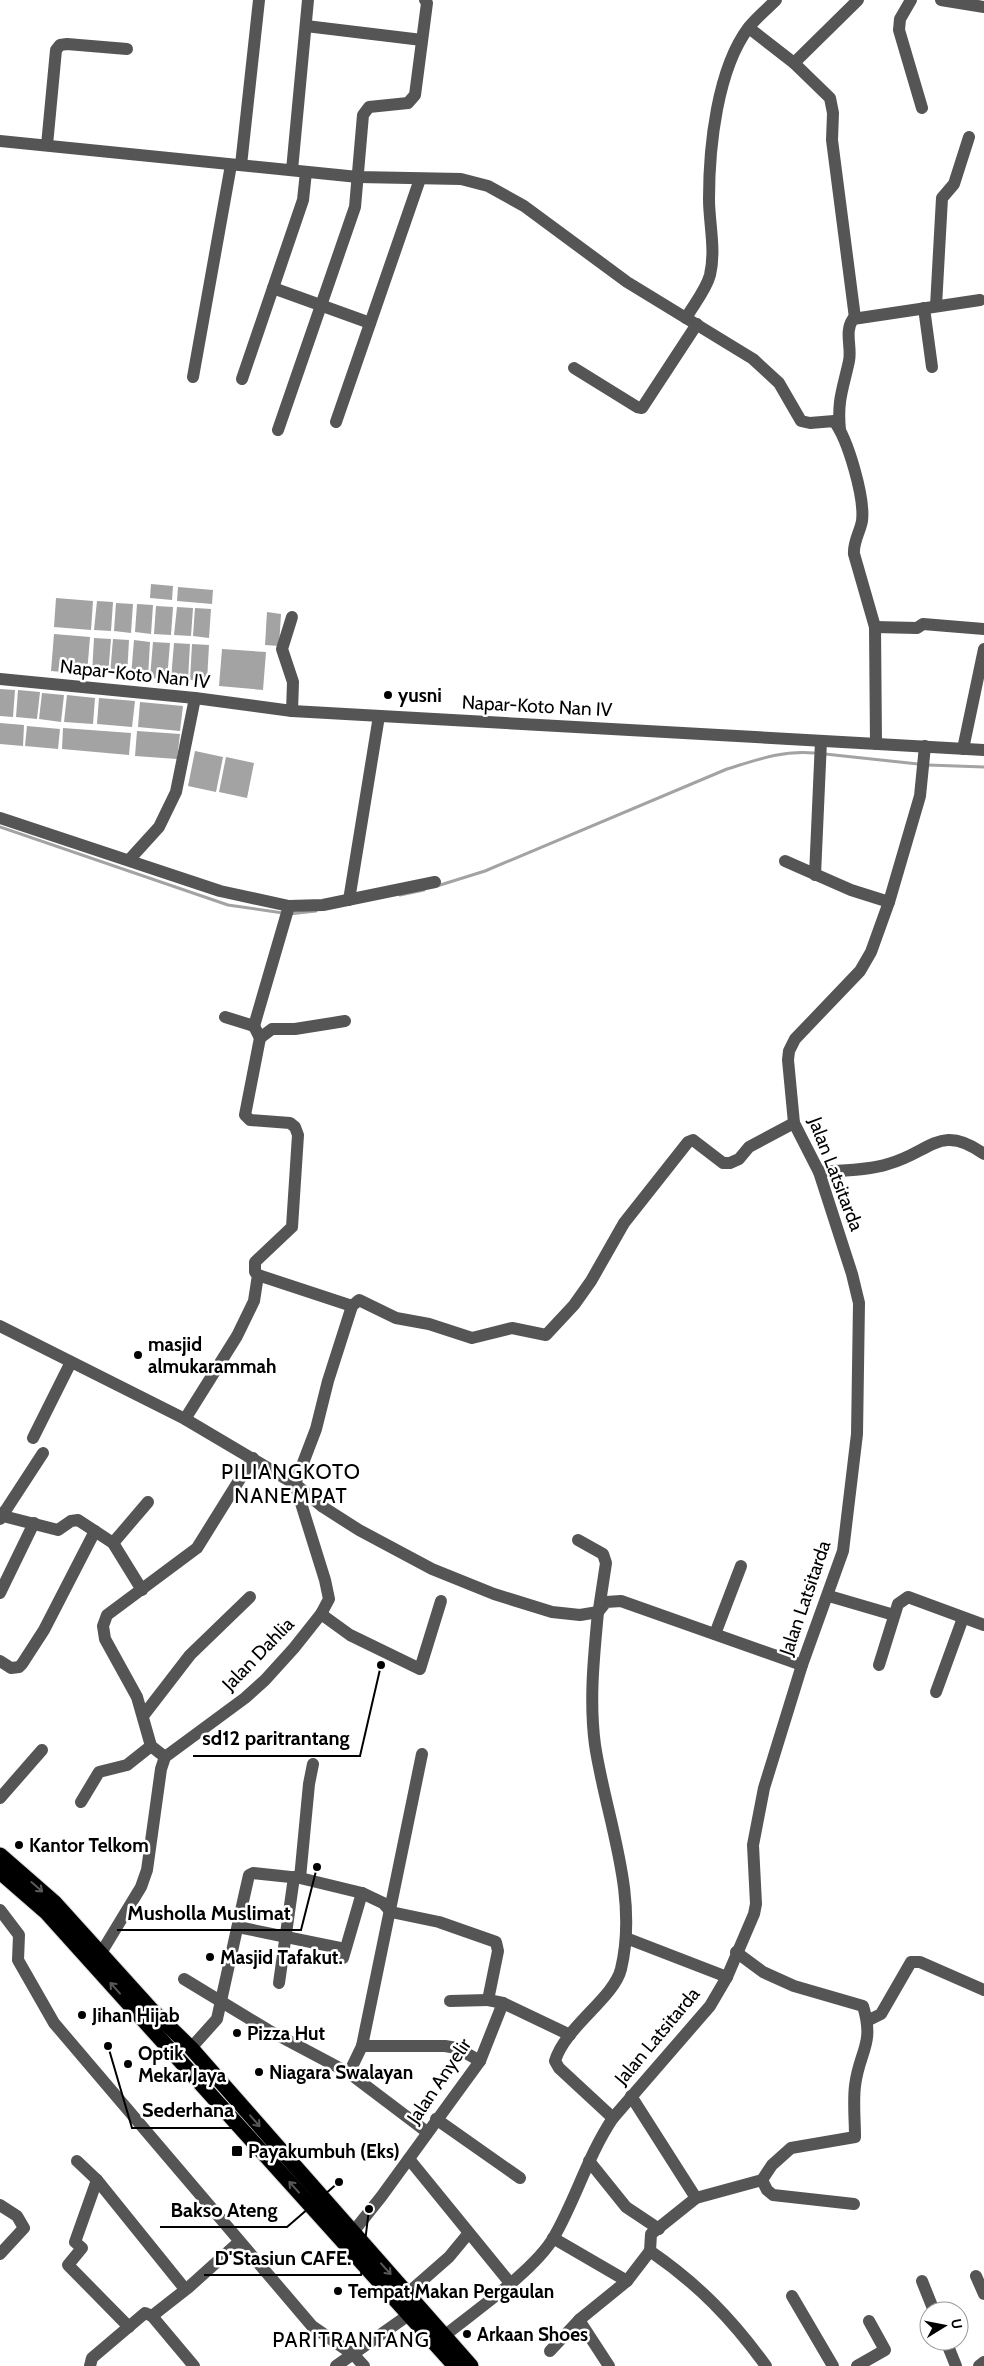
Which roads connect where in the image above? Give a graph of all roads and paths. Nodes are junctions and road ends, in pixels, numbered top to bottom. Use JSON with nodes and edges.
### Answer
{"nodes":[{"id":1,"x":259,"y":0,"type":"edge"},
{"id":2,"x":308,"y":0,"type":"edge"},
{"id":3,"x":425,"y":0,"type":"edge"},
{"id":4,"x":776,"y":0,"type":"edge"},
{"id":5,"x":858,"y":0,"type":"edge"},
{"id":6,"x":911,"y":0,"type":"edge"},
{"id":7,"x":942,"y":0,"type":"edge"},
{"id":8,"x":984,"y":7,"type":"edge"},
{"id":9,"x":306,"y":26,"type":"junction"},
{"id":10,"x":749,"y":28,"type":"junction"},
{"id":11,"x":422,"y":40,"type":"junction"},
{"id":12,"x":127,"y":49,"type":"dead end"},
{"id":13,"x":794,"y":63,"type":"junction"},
{"id":14,"x":922,"y":108,"type":"dead end"},
{"id":15,"x":969,"y":137,"type":"dead end"},
{"id":16,"x":0,"y":141,"type":"edge"},
{"id":17,"x":47,"y":145,"type":"junction"},
{"id":18,"x":236,"y":165,"type":"junction"},
{"id":19,"x":292,"y":170,"type":"junction"},
{"id":20,"x":306,"y":172,"type":"junction"},
{"id":21,"x":358,"y":177,"type":"junction"},
{"id":22,"x":420,"y":179,"type":"junction"},
{"id":23,"x":273,"y":288,"type":"junction"},
{"id":24,"x":980,"y":300,"type":"dead end"},
{"id":25,"x":321,"y":306,"type":"junction"},
{"id":26,"x":930,"y":307,"type":"junction"},
{"id":27,"x":855,"y":318,"type":"junction"},
{"id":28,"x":692,"y":321,"type":"junction"},
{"id":29,"x":370,"y":323,"type":"junction"},
{"id":30,"x":932,"y":367,"type":"dead end"},
{"id":31,"x":574,"y":368,"type":"dead end"},
{"id":32,"x":193,"y":377,"type":"dead end"},
{"id":33,"x":242,"y":379,"type":"dead end"},
{"id":34,"x":336,"y":422,"type":"dead end"},
{"id":35,"x":838,"y":426,"type":"junction"},
{"id":36,"x":278,"y":430,"type":"dead end"},
{"id":37,"x":292,"y":617,"type":"dead end"},
{"id":38,"x":875,"y":627,"type":"junction"},
{"id":39,"x":984,"y":629,"type":"edge"},
{"id":40,"x":984,"y":649,"type":"edge"},
{"id":41,"x":0,"y":679,"type":"edge"},
{"id":42,"x":195,"y":698,"type":"junction"},
{"id":43,"x":292,"y":711,"type":"junction"},
{"id":44,"x":379,"y":716,"type":"junction"},
{"id":45,"x":821,"y":741,"type":"junction"},
{"id":46,"x":876,"y":744,"type":"junction"},
{"id":47,"x":925,"y":746,"type":"junction"},
{"id":48,"x":963,"y":749,"type":"junction"},
{"id":49,"x":984,"y":750,"type":"edge"},
{"id":50,"x":0,"y":818,"type":"edge"},
{"id":51,"x":129,"y":860,"type":"junction"},
{"id":52,"x":785,"y":861,"type":"dead end"},
{"id":53,"x":815,"y":875,"type":"junction"},
{"id":54,"x":435,"y":882,"type":"dead end"},
{"id":55,"x":349,"y":900,"type":"junction"},
{"id":56,"x":889,"y":902,"type":"junction"},
{"id":57,"x":288,"y":911,"type":"junction"},
{"id":58,"x":225,"y":1017,"type":"dead end"},
{"id":59,"x":345,"y":1021,"type":"dead end"},
{"id":60,"x":254,"y":1026,"type":"junction"},
{"id":61,"x":260,"y":1038,"type":"junction"},
{"id":62,"x":788,"y":1126,"type":"junction"},
{"id":63,"x":984,"y":1154,"type":"edge"},
{"id":64,"x":819,"y":1172,"type":"junction"},
{"id":65,"x":258,"y":1275,"type":"junction"},
{"id":66,"x":352,"y":1306,"type":"junction"},
{"id":67,"x":0,"y":1326,"type":"edge"},
{"id":68,"x":71,"y":1362,"type":"junction"},
{"id":69,"x":185,"y":1419,"type":"junction"},
{"id":70,"x":33,"y":1438,"type":"dead end"},
{"id":71,"x":43,"y":1454,"type":"dead end"},
{"id":72,"x":253,"y":1458,"type":"junction"},
{"id":73,"x":295,"y":1484,"type":"junction"},
{"id":74,"x":148,"y":1502,"type":"dead end"},
{"id":75,"x":1,"y":1516,"type":"edge"},
{"id":76,"x":34,"y":1523,"type":"junction"},
{"id":77,"x":94,"y":1531,"type":"junction"},
{"id":78,"x":578,"y":1540,"type":"dead end"},
{"id":79,"x":113,"y":1542,"type":"junction"},
{"id":80,"x":741,"y":1566,"type":"dead end"},
{"id":81,"x":142,"y":1590,"type":"junction"},
{"id":82,"x":0,"y":1593,"type":"edge"},
{"id":83,"x":829,"y":1596,"type":"junction"},
{"id":84,"x":250,"y":1597,"type":"dead end"},
{"id":85,"x":441,"y":1602,"type":"dead end"},
{"id":86,"x":598,"y":1611,"type":"junction"},
{"id":87,"x":321,"y":1614,"type":"junction"},
{"id":88,"x":894,"y":1616,"type":"junction"},
{"id":89,"x":963,"y":1618,"type":"junction"},
{"id":90,"x":984,"y":1625,"type":"edge"},
{"id":91,"x":715,"y":1634,"type":"junction"},
{"id":92,"x":0,"y":1661,"type":"edge"},
{"id":93,"x":802,"y":1665,"type":"junction"},
{"id":94,"x":879,"y":1665,"type":"dead end"},
{"id":95,"x":936,"y":1692,"type":"dead end"},
{"id":96,"x":143,"y":1716,"type":"junction"},
{"id":97,"x":151,"y":1746,"type":"junction"},
{"id":98,"x":42,"y":1750,"type":"dead end"},
{"id":99,"x":422,"y":1754,"type":"dead end"},
{"id":100,"x":165,"y":1757,"type":"junction"},
{"id":101,"x":313,"y":1764,"type":"dead end"},
{"id":102,"x":0,"y":1798,"type":"edge"},
{"id":103,"x":81,"y":1802,"type":"dead end"},
{"id":104,"x":0,"y":1855,"type":"edge"},
{"id":105,"x":0,"y":1872,"type":"edge"},
{"id":106,"x":297,"y":1878,"type":"junction"},
{"id":107,"x":362,"y":1893,"type":"junction"},
{"id":108,"x":0,"y":1910,"type":"edge"},
{"id":109,"x":391,"y":1912,"type":"junction"},
{"id":110,"x":238,"y":1927,"type":"junction"},
{"id":111,"x":286,"y":1937,"type":"junction"},
{"id":112,"x":626,"y":1938,"type":"junction"},
{"id":113,"x":736,"y":1952,"type":"junction"},
{"id":114,"x":101,"y":1953,"type":"junction"},
{"id":115,"x":727,"y":1977,"type":"junction"},
{"id":116,"x":184,"y":1979,"type":"dead end"},
{"id":117,"x":279,"y":1983,"type":"dead end"},
{"id":118,"x":984,"y":1990,"type":"edge"},
{"id":119,"x":450,"y":2000,"type":"dead end"},
{"id":120,"x":488,"y":2000,"type":"junction"},
{"id":121,"x":219,"y":2001,"type":"junction"},
{"id":122,"x":503,"y":2003,"type":"junction"},
{"id":123,"x":867,"y":2020,"type":"junction"},
{"id":124,"x":570,"y":2035,"type":"junction"},
{"id":125,"x":362,"y":2046,"type":"junction"},
{"id":126,"x":191,"y":2048,"type":"junction"},
{"id":127,"x":480,"y":2061,"type":"junction"},
{"id":128,"x":349,"y":2073,"type":"junction"},
{"id":129,"x":631,"y":2096,"type":"junction"},
{"id":130,"x":612,"y":2118,"type":"junction"},
{"id":131,"x":436,"y":2119,"type":"junction"},
{"id":132,"x":427,"y":2132,"type":"junction"},
{"id":133,"x":409,"y":2159,"type":"junction"},
{"id":134,"x":589,"y":2160,"type":"junction"},
{"id":135,"x":77,"y":2161,"type":"dead end"},
{"id":136,"x":520,"y":2178,"type":"dead end"},
{"id":137,"x":97,"y":2180,"type":"junction"},
{"id":138,"x":762,"y":2180,"type":"junction"},
{"id":139,"x":696,"y":2198,"type":"junction"},
{"id":140,"x":854,"y":2204,"type":"dead end"},
{"id":141,"x":0,"y":2205,"type":"edge"},
{"id":142,"x":322,"y":2207,"type":"junction"},
{"id":143,"x":659,"y":2229,"type":"junction"},
{"id":144,"x":353,"y":2232,"type":"junction"},
{"id":145,"x":468,"y":2234,"type":"junction"},
{"id":146,"x":553,"y":2238,"type":"junction"},
{"id":147,"x":239,"y":2242,"type":"junction"},
{"id":148,"x":650,"y":2251,"type":"junction"},
{"id":149,"x":0,"y":2254,"type":"edge"},
{"id":150,"x":976,"y":2276,"type":"dead end"},
{"id":151,"x":627,"y":2280,"type":"junction"},
{"id":152,"x":922,"y":2282,"type":"dead end"},
{"id":153,"x":510,"y":2283,"type":"junction"},
{"id":154,"x":185,"y":2289,"type":"junction"},
{"id":155,"x":408,"y":2293,"type":"junction"},
{"id":156,"x":984,"y":2294,"type":"edge"},
{"id":157,"x":792,"y":2296,"type":"dead end"},
{"id":158,"x":930,"y":2301,"type":"edge"},
{"id":159,"x":410,"y":2314,"type":"junction"},
{"id":160,"x":152,"y":2316,"type":"junction"},
{"id":161,"x":579,"y":2320,"type":"junction"},
{"id":162,"x":869,"y":2321,"type":"dead end"},
{"id":163,"x":128,"y":2327,"type":"junction"},
{"id":164,"x":444,"y":2336,"type":"junction"},
{"id":165,"x":550,"y":2351,"type":"dead end"},
{"id":166,"x":950,"y":2351,"type":"edge"},
{"id":167,"x":354,"y":2354,"type":"junction"},
{"id":168,"x":984,"y":2362,"type":"edge"},
{"id":169,"x":90,"y":2366,"type":"edge"},
{"id":170,"x":194,"y":2366,"type":"edge"},
{"id":171,"x":336,"y":2366,"type":"edge"},
{"id":172,"x":364,"y":2366,"type":"edge"},
{"id":173,"x":455,"y":2366,"type":"edge"},
{"id":174,"x":471,"y":2366,"type":"edge"},
{"id":175,"x":609,"y":2366,"type":"edge"},
{"id":176,"x":766,"y":2366,"type":"edge"},
{"id":177,"x":833,"y":2366,"type":"edge"},
{"id":178,"x":857,"y":2366,"type":"edge"},
{"id":179,"x":956,"y":2366,"type":"edge"},
{"id":180,"x":979,"y":2366,"type":"edge"}],
"edges":[{"from":1,"to":18,"type":"street"},
{"from":2,"to":9,"type":"street"},
{"from":3,"to":11,"type":"street"},
{"from":4,"to":10,"type":"street"},
{"from":5,"to":13,"type":"street"},
{"from":6,"to":14,"type":"street"},
{"from":7,"to":8,"type":"street"},
{"from":9,"to":11,"type":"street"},
{"from":9,"to":19,"type":"street"},
{"from":10,"to":13,"type":"street"},
{"from":10,"to":28,"type":"street"},
{"from":11,"to":21,"type":"street"},
{"from":12,"to":17,"type":"street"},
{"from":13,"to":27,"type":"street"},
{"from":15,"to":26,"type":"street"},
{"from":16,"to":17,"type":"street"},
{"from":17,"to":18,"type":"street"},
{"from":18,"to":19,"type":"street"},
{"from":18,"to":32,"type":"street"},
{"from":19,"to":20,"type":"street"},
{"from":20,"to":21,"type":"street"},
{"from":20,"to":23,"type":"street"},
{"from":21,"to":22,"type":"street"},
{"from":21,"to":25,"type":"street"},
{"from":22,"to":28,"type":"street"},
{"from":22,"to":29,"type":"street"},
{"from":23,"to":25,"type":"street"},
{"from":23,"to":33,"type":"street"},
{"from":24,"to":26,"type":"street"},
{"from":25,"to":29,"type":"street"},
{"from":25,"to":36,"type":"street"},
{"from":26,"to":27,"type":"street"},
{"from":26,"to":30,"type":"street"},
{"from":27,"to":35,"type":"street"},
{"from":28,"to":31,"type":"street"},
{"from":28,"to":35,"type":"street"},
{"from":29,"to":34,"type":"street"},
{"from":35,"to":38,"type":"street"},
{"from":37,"to":43,"type":"street"},
{"from":38,"to":39,"type":"street"},
{"from":38,"to":46,"type":"street"},
{"from":40,"to":48,"type":"street"},
{"from":41,"to":42,"type":"street","name":"Napar-Koto Nan IV"},
{"from":42,"to":43,"type":"street","name":"Napar-Koto Nan IV"},
{"from":42,"to":51,"type":"street"},
{"from":43,"to":44,"type":"street","name":"Napar-Koto Nan IV"},
{"from":44,"to":45,"type":"street","name":"Napar-Koto Nan IV"},
{"from":44,"to":55,"type":"street"},
{"from":45,"to":46,"type":"street","name":"Napar-Koto Nan IV"},
{"from":45,"to":53,"type":"street"},
{"from":46,"to":47,"type":"street","name":"Napar-Koto Nan IV"},
{"from":47,"to":48,"type":"street","name":"Napar-Koto Nan IV"},
{"from":47,"to":56,"type":"street","name":"Jalan Latsitarda"},
{"from":48,"to":49,"type":"street","name":"Napar-Koto Nan IV"},
{"from":50,"to":51,"type":"street"},
{"from":51,"to":57,"type":"street"},
{"from":52,"to":53,"type":"street"},
{"from":53,"to":56,"type":"street"},
{"from":54,"to":55,"type":"street"},
{"from":55,"to":57,"type":"street"},
{"from":56,"to":62,"type":"street","name":"Jalan Latsitarda"},
{"from":57,"to":60,"type":"street"},
{"from":58,"to":60,"type":"street"},
{"from":59,"to":61,"type":"street"},
{"from":60,"to":61,"type":"street"},
{"from":61,"to":65,"type":"street"},
{"from":62,"to":64,"type":"street","name":"Jalan Latsitarda"},
{"from":62,"to":66,"type":"street"},
{"from":63,"to":64,"type":"street"},
{"from":64,"to":83,"type":"street","name":"Jalan Latsitarda"},
{"from":65,"to":66,"type":"street"},
{"from":65,"to":69,"type":"street"},
{"from":66,"to":73,"type":"street"},
{"from":67,"to":68,"type":"street"},
{"from":68,"to":69,"type":"street"},
{"from":68,"to":70,"type":"street"},
{"from":69,"to":72,"type":"street"},
{"from":71,"to":75,"type":"street"},
{"from":72,"to":73,"type":"street"},
{"from":72,"to":81,"type":"street"},
{"from":73,"to":86,"type":"street"},
{"from":73,"to":87,"type":"street","name":"Jalan Dahlia"},
{"from":74,"to":79,"type":"street"},
{"from":75,"to":76,"type":"street"},
{"from":76,"to":77,"type":"street"},
{"from":76,"to":82,"type":"street"},
{"from":77,"to":79,"type":"street"},
{"from":77,"to":92,"type":"street"},
{"from":78,"to":86,"type":"street"},
{"from":79,"to":81,"type":"street"},
{"from":80,"to":91,"type":"street"},
{"from":81,"to":96,"type":"street"},
{"from":83,"to":88,"type":"street"},
{"from":83,"to":93,"type":"street","name":"Jalan Latsitarda"},
{"from":84,"to":96,"type":"street"},
{"from":85,"to":87,"type":"street"},
{"from":86,"to":91,"type":"street"},
{"from":86,"to":112,"type":"street"},
{"from":87,"to":100,"type":"street","name":"Jalan Dahlia"},
{"from":88,"to":89,"type":"street"},
{"from":88,"to":94,"type":"street"},
{"from":89,"to":90,"type":"street"},
{"from":89,"to":95,"type":"street"},
{"from":91,"to":93,"type":"street"},
{"from":93,"to":113,"type":"street","name":"Jalan Latsitarda"},
{"from":96,"to":97,"type":"street"},
{"from":97,"to":100,"type":"street"},
{"from":97,"to":103,"type":"street"},
{"from":98,"to":102,"type":"street"},
{"from":99,"to":109,"type":"street"},
{"from":100,"to":114,"type":"street"},
{"from":101,"to":106,"type":"street"},
{"from":104,"to":114,"type":"highway","one_way":true},
{"from":142,"to":105,"type":"highway","one_way":true},
{"from":106,"to":107,"type":"street"},
{"from":106,"to":110,"type":"street"},
{"from":106,"to":111,"type":"street"},
{"from":107,"to":109,"type":"street"},
{"from":107,"to":111,"type":"street"},
{"from":108,"to":147,"type":"street"},
{"from":109,"to":120,"type":"street"},
{"from":109,"to":125,"type":"street"},
{"from":110,"to":111,"type":"street"},
{"from":110,"to":121,"type":"street"},
{"from":111,"to":117,"type":"street"},
{"from":112,"to":115,"type":"street"},
{"from":112,"to":124,"type":"street"},
{"from":113,"to":115,"type":"street","name":"Jalan Latsitarda"},
{"from":113,"to":123,"type":"street"},
{"from":114,"to":126,"type":"highway"},
{"from":115,"to":129,"type":"street","name":"Jalan Latsitarda"},
{"from":116,"to":121,"type":"street"},
{"from":118,"to":123,"type":"street"},
{"from":119,"to":120,"type":"street"},
{"from":120,"to":122,"type":"street"},
{"from":121,"to":126,"type":"street"},
{"from":121,"to":128,"type":"street"},
{"from":122,"to":124,"type":"street"},
{"from":122,"to":127,"type":"street","name":"Jalan Anyelir"},
{"from":123,"to":138,"type":"street"},
{"from":124,"to":130,"type":"street"},
{"from":125,"to":127,"type":"street"},
{"from":125,"to":128,"type":"street"},
{"from":126,"to":142,"type":"highway","one_way":true},
{"from":127,"to":131,"type":"street","name":"Jalan Anyelir"},
{"from":128,"to":132,"type":"street"},
{"from":129,"to":130,"type":"street","name":"Jalan Latsitarda"},
{"from":129,"to":139,"type":"street"},
{"from":130,"to":134,"type":"street","name":"Jalan Latsitarda"},
{"from":131,"to":132,"type":"street","name":"Jalan Anyelir"},
{"from":131,"to":136,"type":"street"},
{"from":132,"to":133,"type":"street","name":"Jalan Anyelir"},
{"from":133,"to":144,"type":"street","name":"Jalan Anyelir"},
{"from":133,"to":145,"type":"street"},
{"from":134,"to":143,"type":"street"},
{"from":134,"to":146,"type":"street","name":"Jalan Latsitarda"},
{"from":135,"to":137,"type":"street"},
{"from":137,"to":154,"type":"street"},
{"from":137,"to":163,"type":"street"},
{"from":138,"to":139,"type":"street"},
{"from":138,"to":140,"type":"street"},
{"from":139,"to":143,"type":"street"},
{"from":141,"to":149,"type":"street"},
{"from":142,"to":144,"type":"highway"},
{"from":142,"to":159,"type":"highway"},
{"from":143,"to":148,"type":"street"},
{"from":144,"to":155,"type":"highway","one_way":true},
{"from":145,"to":153,"type":"street"},
{"from":145,"to":155,"type":"street"},
{"from":146,"to":151,"type":"street"},
{"from":146,"to":153,"type":"street","name":"Jalan Latsitarda"},
{"from":147,"to":154,"type":"street"},
{"from":147,"to":167,"type":"street"},
{"from":148,"to":151,"type":"street"},
{"from":148,"to":176,"type":"street"},
{"from":150,"to":156,"type":"street"},
{"from":151,"to":161,"type":"street"},
{"from":152,"to":158,"type":"street"},
{"from":153,"to":164,"type":"street","name":"Jalan Latsitarda"},
{"from":154,"to":160,"type":"street"},
{"from":155,"to":164,"type":"highway"},
{"from":157,"to":177,"type":"street"},
{"from":159,"to":167,"type":"street"},
{"from":159,"to":173,"type":"highway"},
{"from":160,"to":163,"type":"street"},
{"from":160,"to":170,"type":"street"},
{"from":161,"to":165,"type":"street"},
{"from":161,"to":175,"type":"street"},
{"from":162,"to":178,"type":"street"},
{"from":163,"to":169,"type":"street"},
{"from":164,"to":174,"type":"highway"},
{"from":166,"to":179,"type":"street"},
{"from":167,"to":171,"type":"street"},
{"from":167,"to":172,"type":"street"},
{"from":168,"to":180,"type":"street"}]}
